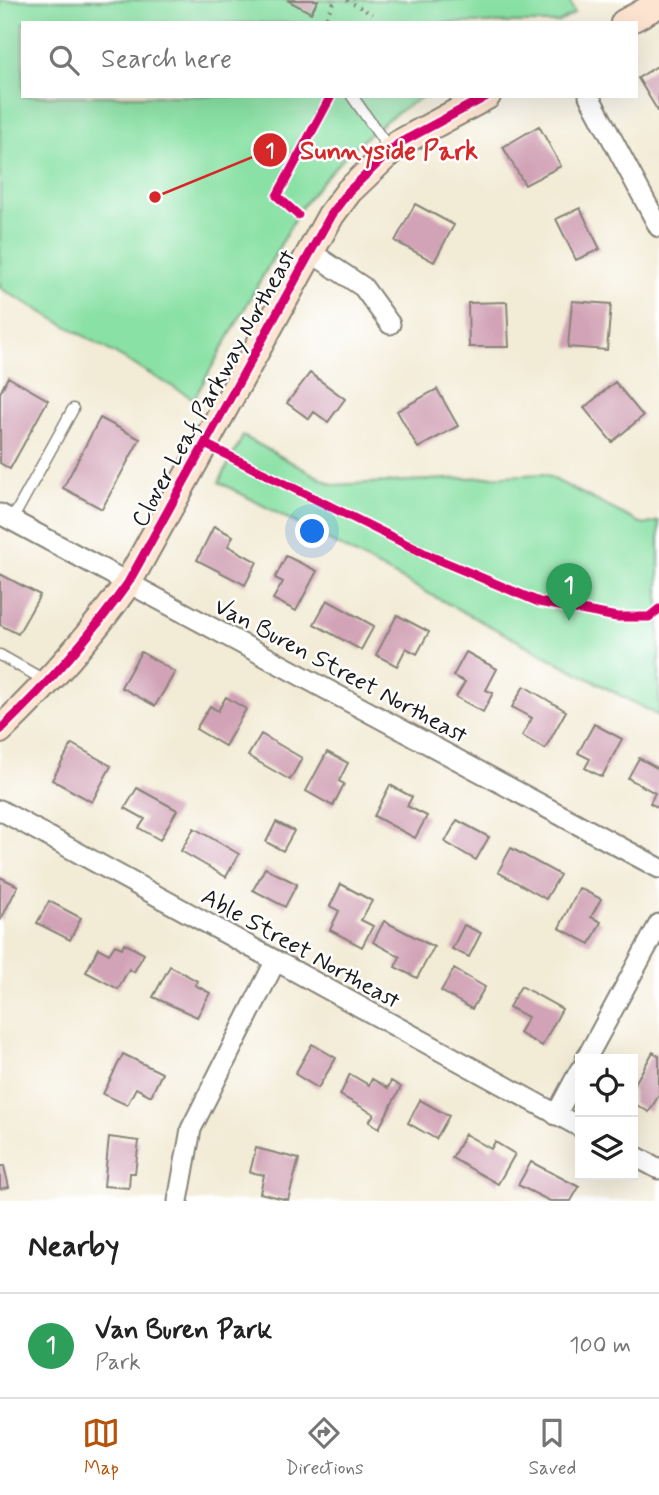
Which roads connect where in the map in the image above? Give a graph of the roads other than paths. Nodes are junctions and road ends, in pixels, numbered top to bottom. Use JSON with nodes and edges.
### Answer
{"nodes":[{"id":1,"x":658,"y":3,"type":"edge"},
{"id":2,"x":627,"y":21,"type":"edge"},
{"id":3,"x":353,"y":98,"type":"edge"},
{"id":4,"x":483,"y":98,"type":"edge"},
{"id":5,"x":590,"y":98,"type":"edge"},
{"id":6,"x":390,"y":150,"type":"junction"},
{"id":7,"x":659,"y":227,"type":"edge"},
{"id":8,"x":309,"y":251,"type":"junction"},
{"id":9,"x":390,"y":324,"type":"dead end"},
{"id":10,"x":73,"y":409,"type":"dead end"},
{"id":11,"x":6,"y":517,"type":"edge"},
{"id":12,"x":128,"y":583,"type":"junction"},
{"id":13,"x":0,"y":655,"type":"edge"},
{"id":14,"x":49,"y":682,"type":"junction"},
{"id":15,"x":0,"y":730,"type":"edge"},
{"id":16,"x":0,"y":810,"type":"edge"},
{"id":17,"x":659,"y":868,"type":"edge"},
{"id":18,"x":659,"y":924,"type":"edge"},
{"id":19,"x":275,"y":962,"type":"junction"},
{"id":20,"x":589,"y":1054,"type":"edge"},
{"id":21,"x":575,"y":1079,"type":"edge"},
{"id":22,"x":556,"y":1115,"type":"junction"},
{"id":23,"x":575,"y":1124,"type":"edge"},
{"id":24,"x":638,"y":1158,"type":"edge"},
{"id":25,"x":659,"y":1169,"type":"edge"},
{"id":26,"x":178,"y":1201,"type":"edge"}],
"edges":[{"from":1,"to":2,"type":"street"},
{"from":3,"to":6,"type":"lane"},
{"from":4,"to":6,"type":"street","name":"Clover Leaf Parkway Northeast"},
{"from":5,"to":7,"type":"street"},
{"from":6,"to":8,"type":"street","name":"Clover Leaf Parkway Northeast"},
{"from":8,"to":9,"type":"street"},
{"from":8,"to":12,"type":"street","name":"Clover Leaf Parkway Northeast"},
{"from":10,"to":11,"type":"lane"},
{"from":11,"to":12,"type":"street","name":"Van Buren Street Northeast"},
{"from":12,"to":14,"type":"street","name":"Clover Leaf Parkway Northeast"},
{"from":12,"to":17,"type":"street","name":"Van Buren Street Northeast"},
{"from":13,"to":14,"type":"lane"},
{"from":14,"to":15,"type":"street","name":"Clover Leaf Parkway Northeast"},
{"from":16,"to":19,"type":"street","name":"Able Street Northeast"},
{"from":18,"to":20,"type":"street"},
{"from":19,"to":22,"type":"street","name":"Able Street Northeast"},
{"from":19,"to":26,"type":"street"},
{"from":21,"to":22,"type":"street"},
{"from":22,"to":23,"type":"street","name":"Able Street Northeast"},
{"from":24,"to":25,"type":"street"}]}
